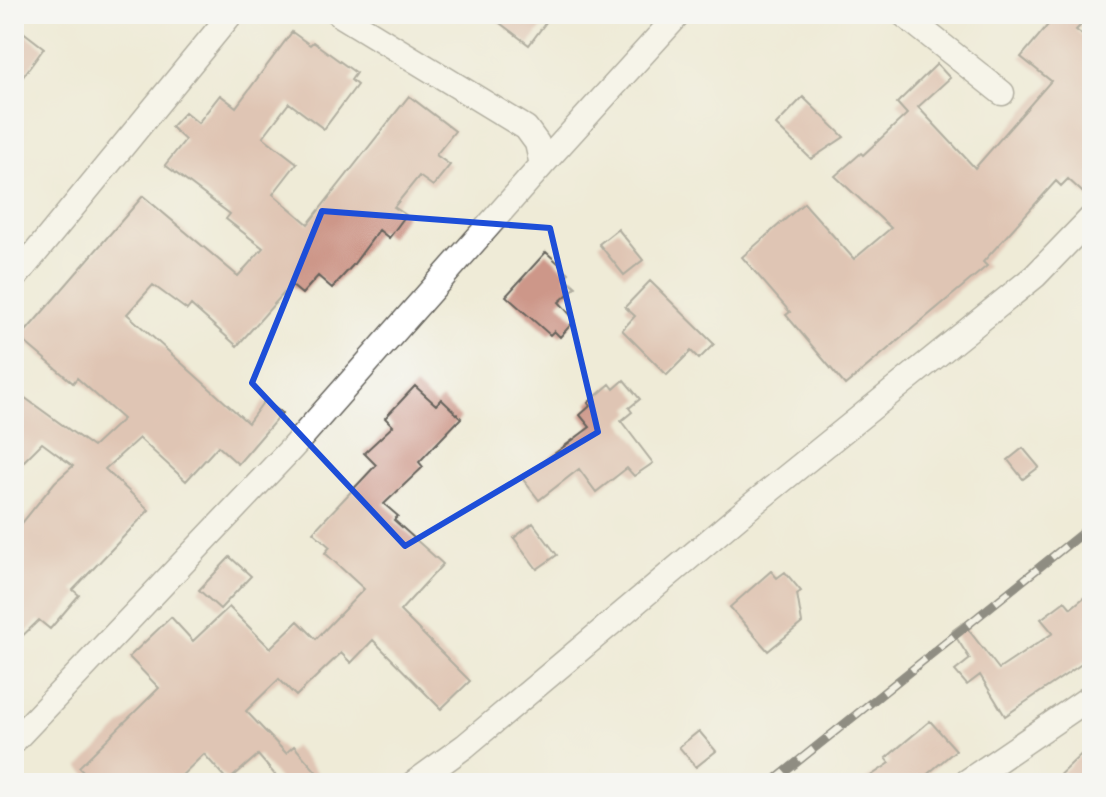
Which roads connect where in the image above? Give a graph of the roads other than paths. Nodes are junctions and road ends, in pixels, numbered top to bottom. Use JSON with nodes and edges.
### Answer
{"nodes":[{"id":1,"x":231,"y":14,"type":"edge"},
{"id":2,"x":339,"y":14,"type":"edge"},
{"id":3,"x":679,"y":14,"type":"edge"},
{"id":4,"x":903,"y":14,"type":"edge"},
{"id":5,"x":1002,"y":93,"type":"dead end"},
{"id":6,"x":542,"y":165,"type":"junction"},
{"id":7,"x":1092,"y":217,"type":"edge"},
{"id":8,"x":14,"y":279,"type":"edge"},
{"id":9,"x":1092,"y":696,"type":"edge"},
{"id":10,"x":14,"y":741,"type":"edge"},
{"id":11,"x":414,"y":783,"type":"edge"},
{"id":12,"x":965,"y":783,"type":"edge"}],
"edges":[{"from":1,"to":8,"type":"street"},
{"from":2,"to":6,"type":"street"},
{"from":3,"to":6,"type":"street"},
{"from":4,"to":5,"type":"street"},
{"from":6,"to":10,"type":"street"},
{"from":7,"to":11,"type":"street"},
{"from":9,"to":12,"type":"street"}]}
